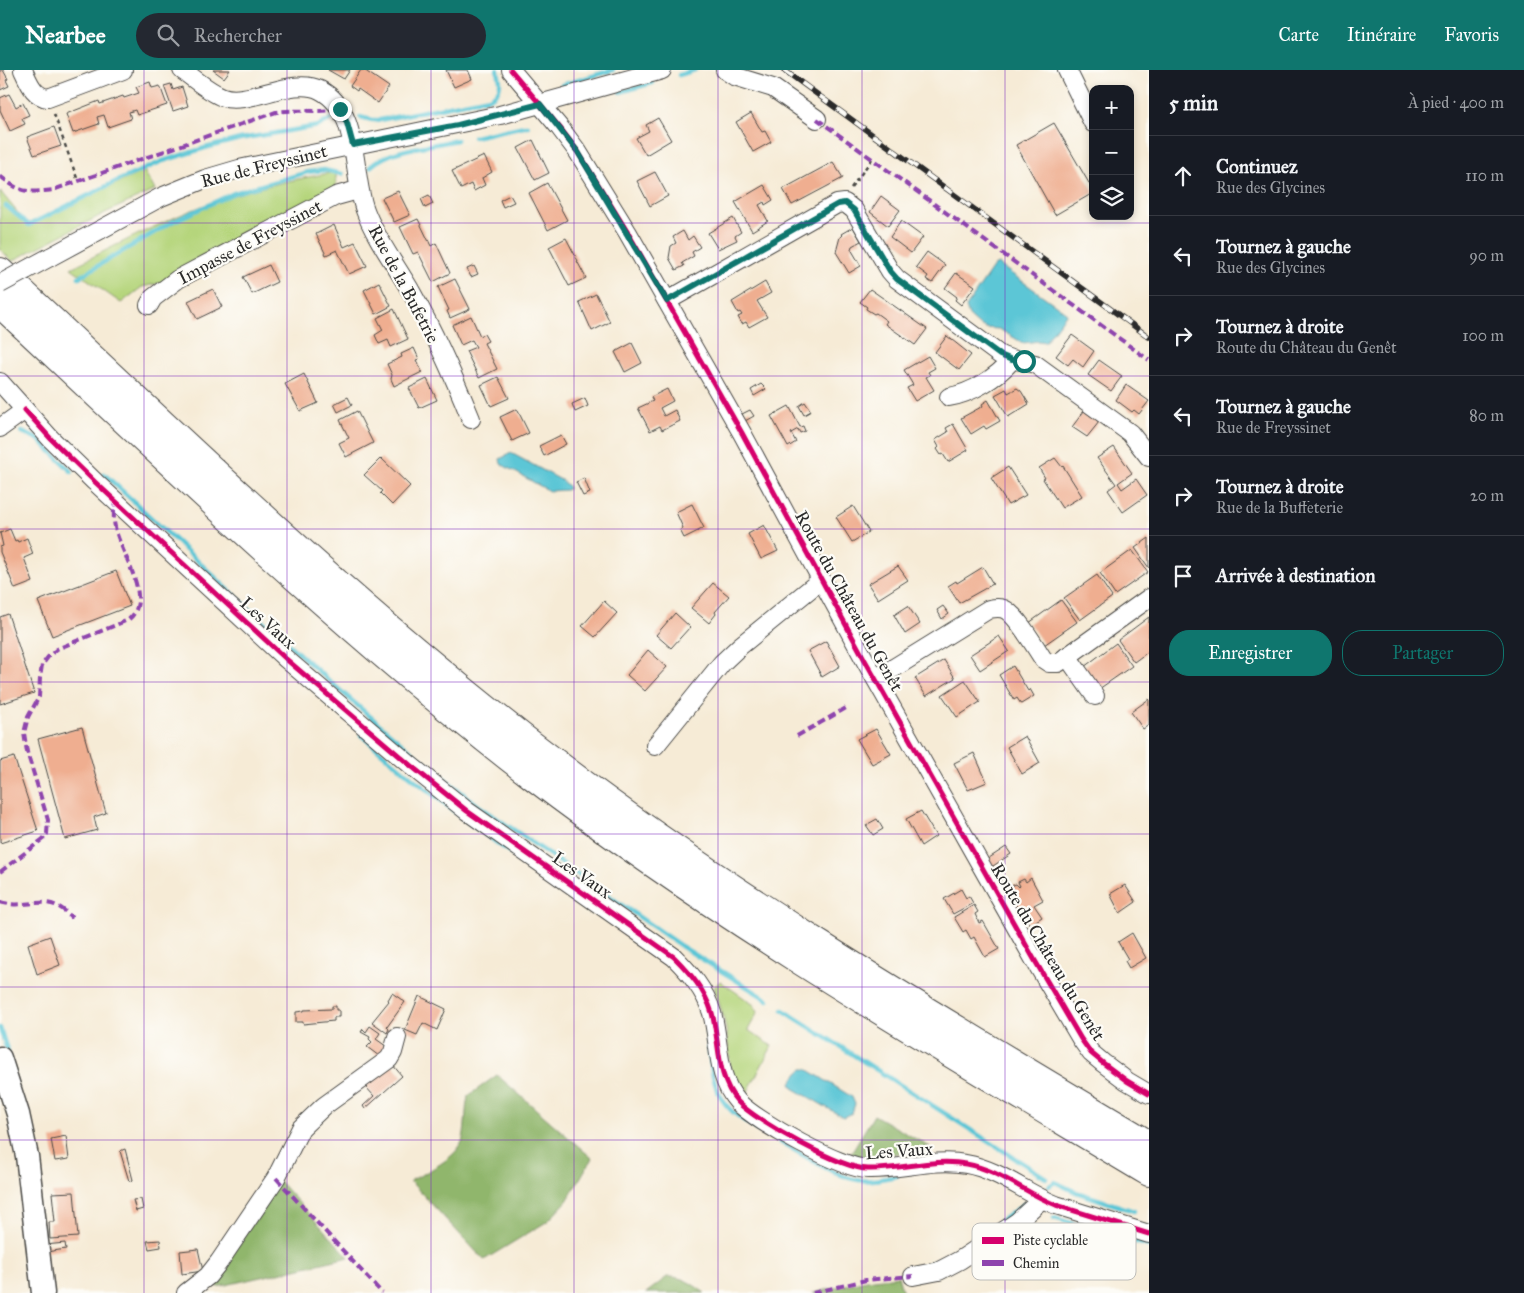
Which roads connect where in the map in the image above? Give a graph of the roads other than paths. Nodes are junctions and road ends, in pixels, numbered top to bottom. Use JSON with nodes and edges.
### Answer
{"nodes":[{"id":1,"x":23,"y":70,"type":"edge"},
{"id":2,"x":123,"y":70,"type":"edge"},
{"id":3,"x":182,"y":70,"type":"edge"},
{"id":4,"x":512,"y":70,"type":"edge"},
{"id":5,"x":662,"y":70,"type":"edge"},
{"id":6,"x":725,"y":70,"type":"edge"},
{"id":7,"x":1067,"y":70,"type":"edge"},
{"id":8,"x":540,"y":104,"type":"junction"},
{"id":9,"x":1089,"y":115,"type":"edge"},
{"id":10,"x":817,"y":119,"type":"dead end"},
{"id":11,"x":353,"y":145,"type":"junction"},
{"id":12,"x":358,"y":190,"type":"junction"},
{"id":13,"x":0,"y":272,"type":"edge"},
{"id":14,"x":0,"y":284,"type":"edge"},
{"id":15,"x":667,"y":301,"type":"junction"},
{"id":16,"x":0,"y":303,"type":"edge"},
{"id":17,"x":149,"y":305,"type":"dead end"},
{"id":18,"x":1012,"y":360,"type":"junction"},
{"id":19,"x":0,"y":382,"type":"edge"},
{"id":20,"x":949,"y":397,"type":"dead end"},
{"id":21,"x":25,"y":410,"type":"junction"},
{"id":22,"x":471,"y":419,"type":"dead end"},
{"id":23,"x":0,"y":428,"type":"edge"},
{"id":24,"x":1149,"y":457,"type":"edge"},
{"id":25,"x":821,"y":580,"type":"junction"},
{"id":26,"x":1149,"y":598,"type":"edge"},
{"id":27,"x":1066,"y":656,"type":"junction"},
{"id":28,"x":876,"y":679,"type":"junction"},
{"id":29,"x":1095,"y":696,"type":"dead end"},
{"id":30,"x":655,"y":746,"type":"dead end"},
{"id":31,"x":397,"y":1037,"type":"dead end"},
{"id":32,"x":0,"y":1058,"type":"edge"},
{"id":33,"x":1149,"y":1094,"type":"edge"},
{"id":34,"x":1149,"y":1145,"type":"edge"},
{"id":35,"x":1149,"y":1172,"type":"edge"},
{"id":36,"x":1042,"y":1199,"type":"junction"},
{"id":37,"x":1016,"y":1223,"type":"edge"},
{"id":38,"x":1115,"y":1223,"type":"edge"},
{"id":39,"x":1136,"y":1230,"type":"edge"},
{"id":40,"x":1149,"y":1234,"type":"edge"},
{"id":41,"x":972,"y":1252,"type":"edge"},
{"id":42,"x":913,"y":1276,"type":"dead end"},
{"id":43,"x":43,"y":1293,"type":"edge"},
{"id":44,"x":186,"y":1293,"type":"edge"}],
"edges":[{"from":1,"to":2,"type":"street"},
{"from":3,"to":11,"type":"street","name":"Rue de la Bufetrie"},
{"from":4,"to":8,"type":"street","name":"Route du Château du Genêt"},
{"from":5,"to":8,"type":"street","name":"Rue de Freyssinet"},
{"from":6,"to":10,"type":"street"},
{"from":7,"to":9,"type":"street"},
{"from":8,"to":11,"type":"street","name":"Rue de Freyssinet"},
{"from":8,"to":15,"type":"street","name":"Route du Château du Genêt"},
{"from":11,"to":12,"type":"street","name":"Rue de la Bufetrie"},
{"from":11,"to":14,"type":"street","name":"Rue de Freyssinet","bridge":true},
{"from":12,"to":17,"type":"street","name":"Impasse de Freyssinet"},
{"from":12,"to":22,"type":"street","name":"Rue de la Bufetrie"},
{"from":13,"to":34,"type":"highway"},
{"from":15,"to":18,"type":"street"},
{"from":15,"to":25,"type":"street","name":"Route du Château du Genêt"},
{"from":16,"to":35,"type":"highway"},
{"from":18,"to":20,"type":"street"},
{"from":18,"to":24,"type":"street"},
{"from":19,"to":21,"type":"street","name":"Les Vaux"},
{"from":21,"to":23,"type":"street"},
{"from":21,"to":36,"type":"street","name":"Les Vaux"},
{"from":25,"to":28,"type":"street","name":"Route du Château du Genêt"},
{"from":25,"to":30,"type":"street"},
{"from":26,"to":27,"type":"street"},
{"from":27,"to":28,"type":"street"},
{"from":27,"to":29,"type":"street"},
{"from":28,"to":33,"type":"street","name":"Route du Château du Genêt"},
{"from":31,"to":44,"type":"street"},
{"from":32,"to":43,"type":"street"},
{"from":36,"to":37,"type":"street"},
{"from":36,"to":38,"type":"street","name":"Les Vaux"},
{"from":39,"to":40,"type":"street","name":"Les Vaux"},
{"from":41,"to":42,"type":"street"}]}
